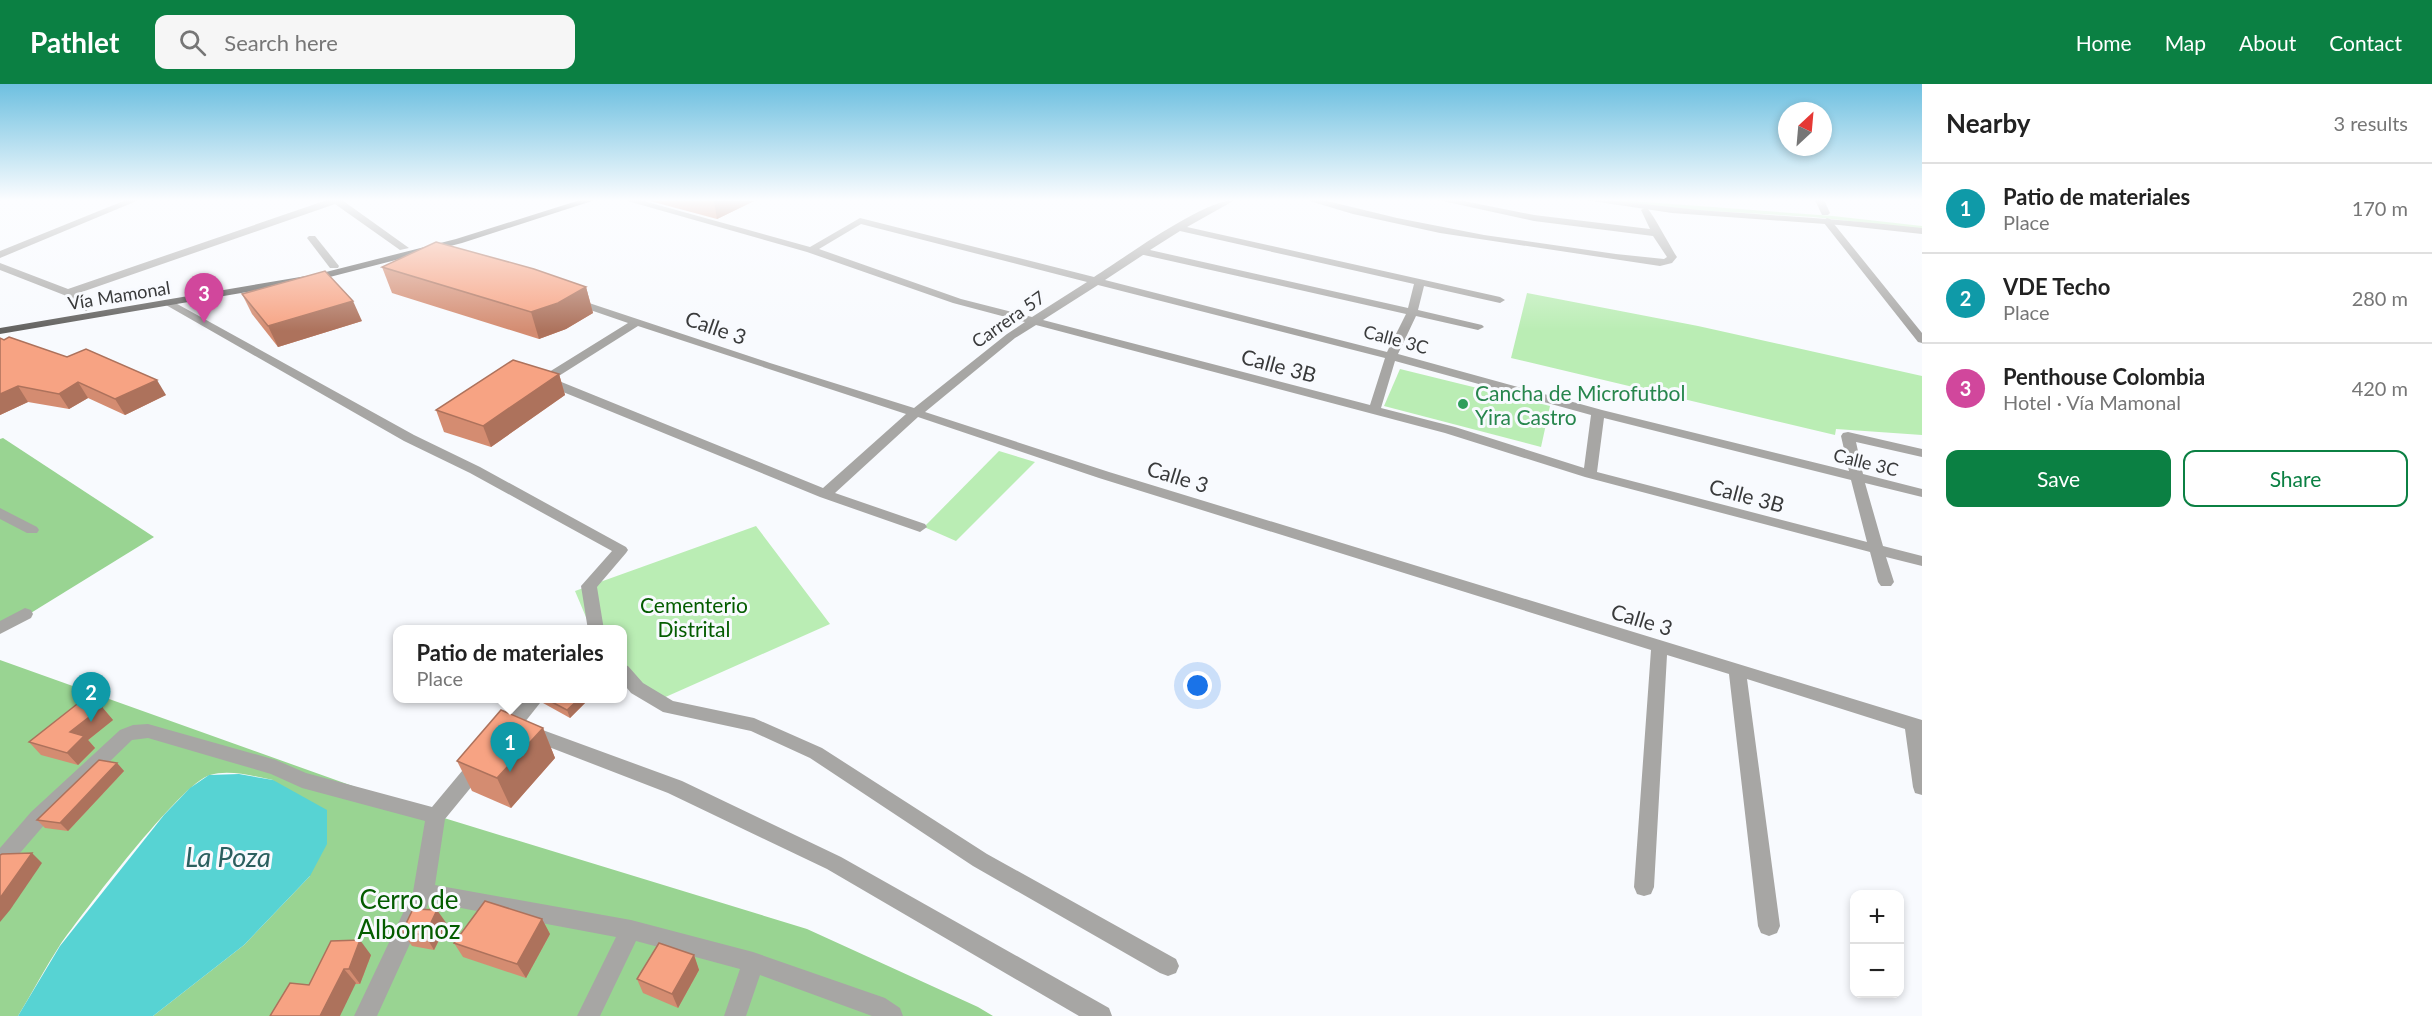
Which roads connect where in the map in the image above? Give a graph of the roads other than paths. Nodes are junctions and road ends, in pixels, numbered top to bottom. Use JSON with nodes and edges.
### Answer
{"nodes":[{"id":1,"x":29,"y":243,"type":"edge"},
{"id":2,"x":212,"y":243,"type":"edge"},
{"id":3,"x":316,"y":243,"type":"edge"},
{"id":4,"x":397,"y":243,"type":"edge"},
{"id":5,"x":419,"y":243,"type":"edge"},
{"id":6,"x":448,"y":243,"type":"edge"},
{"id":7,"x":787,"y":243,"type":"edge"},
{"id":8,"x":822,"y":243,"type":"edge"},
{"id":9,"x":947,"y":243,"type":"edge"},
{"id":10,"x":1156,"y":243,"type":"edge"},
{"id":11,"x":1246,"y":243,"type":"edge"},
{"id":12,"x":1515,"y":243,"type":"edge"},
{"id":13,"x":1663,"y":243,"type":"edge"},
{"id":14,"x":1848,"y":243,"type":"edge"},
{"id":15,"x":404,"y":248,"type":"junction"},
{"id":16,"x":426,"y":250,"type":"junction"},
{"id":17,"x":811,"y":250,"type":"junction"},
{"id":18,"x":1144,"y":252,"type":"junction"},
{"id":19,"x":0,"y":255,"type":"edge"},
{"id":20,"x":448,"y":258,"type":"edge"},
{"id":21,"x":0,"y":266,"type":"edge"},
{"id":22,"x":334,"y":266,"type":"junction"},
{"id":23,"x":1095,"y":282,"type":"junction"},
{"id":24,"x":1419,"y":283,"type":"junction"},
{"id":25,"x":68,"y":293,"type":"junction"},
{"id":26,"x":559,"y":296,"type":"edge"},
{"id":27,"x":1500,"y":300,"type":"dead end"},
{"id":28,"x":170,"y":303,"type":"junction"},
{"id":29,"x":86,"y":308,"type":"junction"},
{"id":30,"x":1412,"y":313,"type":"junction"},
{"id":31,"x":0,"y":321,"type":"edge"},
{"id":32,"x":1033,"y":321,"type":"junction"},
{"id":33,"x":637,"y":322,"type":"junction"},
{"id":34,"x":1478,"y":327,"type":"dead end"},
{"id":35,"x":1917,"y":329,"type":"edge"},
{"id":36,"x":0,"y":331,"type":"edge"},
{"id":37,"x":1922,"y":340,"type":"edge"},
{"id":38,"x":1391,"y":356,"type":"junction"},
{"id":39,"x":1374,"y":411,"type":"junction"},
{"id":40,"x":1598,"y":413,"type":"junction"},
{"id":41,"x":914,"y":414,"type":"junction"},
{"id":42,"x":1922,"y":453,"type":"edge"},
{"id":43,"x":1590,"y":474,"type":"junction"},
{"id":44,"x":1857,"y":478,"type":"junction"},
{"id":45,"x":825,"y":494,"type":"junction"},
{"id":46,"x":1922,"y":494,"type":"edge"},
{"id":47,"x":0,"y":513,"type":"edge"},
{"id":48,"x":920,"y":526,"type":"dead end"},
{"id":49,"x":32,"y":530,"type":"dead end"},
{"id":50,"x":1875,"y":550,"type":"junction"},
{"id":51,"x":1922,"y":561,"type":"edge"},
{"id":52,"x":1886,"y":582,"type":"dead end"},
{"id":53,"x":25,"y":614,"type":"dead end"},
{"id":54,"x":594,"y":625,"type":"edge"},
{"id":55,"x":0,"y":628,"type":"edge"},
{"id":56,"x":1659,"y":646,"type":"junction"},
{"id":57,"x":1737,"y":670,"type":"junction"},
{"id":58,"x":627,"y":676,"type":"edge"},
{"id":59,"x":533,"y":703,"type":"edge"},
{"id":60,"x":512,"y":726,"type":"junction"},
{"id":61,"x":1917,"y":726,"type":"edge"},
{"id":62,"x":1922,"y":787,"type":"edge"},
{"id":63,"x":436,"y":816,"type":"junction"},
{"id":64,"x":0,"y":862,"type":"edge"},
{"id":65,"x":1644,"y":887,"type":"dead end"},
{"id":66,"x":423,"y":892,"type":"junction"},
{"id":67,"x":1769,"y":926,"type":"dead end"},
{"id":68,"x":631,"y":930,"type":"junction"},
{"id":69,"x":753,"y":962,"type":"junction"},
{"id":70,"x":1168,"y":966,"type":"dead end"},
{"id":71,"x":365,"y":1016,"type":"edge"},
{"id":72,"x":588,"y":1016,"type":"edge"},
{"id":73,"x":735,"y":1016,"type":"edge"},
{"id":74,"x":892,"y":1016,"type":"edge"},
{"id":75,"x":1101,"y":1016,"type":"edge"}],
"edges":[{"from":1,"to":19,"type":"street"},
{"from":2,"to":25,"type":"street"},
{"from":3,"to":22,"type":"street"},
{"from":4,"to":15,"type":"street"},
{"from":5,"to":15,"type":"main road","name":"Vía Mamonal"},
{"from":6,"to":16,"type":"main road","name":"Vía Mamonal"},
{"from":7,"to":17,"type":"street","name":"Calle 3B"},
{"from":8,"to":17,"type":"street","name":"Calle 3C"},
{"from":9,"to":23,"type":"street","name":"Calle 3C"},
{"from":10,"to":18,"type":"street","name":"Carrera 57"},
{"from":11,"to":24,"type":"street"},
{"from":12,"to":13,"type":"street"},
{"from":14,"to":35,"type":"street"},
{"from":15,"to":22,"type":"main road","name":"Vía Mamonal"},
{"from":16,"to":20,"type":"street"},
{"from":16,"to":28,"type":"main road","name":"Vía Mamonal"},
{"from":17,"to":32,"type":"street","name":"Calle 3B"},
{"from":18,"to":23,"type":"street","name":"Carrera 57"},
{"from":18,"to":30,"type":"street"},
{"from":21,"to":25,"type":"street"},
{"from":22,"to":29,"type":"main road","name":"Vía Mamonal"},
{"from":23,"to":32,"type":"street","name":"Carrera 57"},
{"from":23,"to":38,"type":"street","name":"Calle 3C"},
{"from":24,"to":27,"type":"street"},
{"from":24,"to":30,"type":"street"},
{"from":25,"to":29,"type":"street"},
{"from":26,"to":33,"type":"street","name":"Calle 3"},
{"from":28,"to":36,"type":"main road","name":"Vía Mamonal"},
{"from":28,"to":54,"type":"street"},
{"from":29,"to":31,"type":"main road","name":"Vía Mamonal"},
{"from":30,"to":34,"type":"street"},
{"from":30,"to":38,"type":"street"},
{"from":32,"to":39,"type":"street","name":"Calle 3B"},
{"from":32,"to":41,"type":"street","name":"Carrera 57"},
{"from":33,"to":41,"type":"street","name":"Calle 3"},
{"from":33,"to":45,"type":"street"},
{"from":35,"to":37,"type":"street"},
{"from":38,"to":39,"type":"street"},
{"from":38,"to":40,"type":"street","name":"Calle 3C"},
{"from":39,"to":43,"type":"street","name":"Calle 3B"},
{"from":40,"to":43,"type":"street"},
{"from":40,"to":44,"type":"street","name":"Calle 3C"},
{"from":41,"to":45,"type":"street","name":"Carrera 57"},
{"from":41,"to":56,"type":"street","name":"Calle 3"},
{"from":42,"to":44,"type":"street"},
{"from":43,"to":50,"type":"street","name":"Calle 3B"},
{"from":44,"to":46,"type":"street","name":"Calle 3C"},
{"from":44,"to":50,"type":"street"},
{"from":45,"to":48,"type":"street"},
{"from":47,"to":49,"type":"street"},
{"from":50,"to":51,"type":"street","name":"Calle 3B"},
{"from":50,"to":52,"type":"street"},
{"from":53,"to":55,"type":"street"},
{"from":56,"to":57,"type":"street","name":"Calle 3"},
{"from":56,"to":65,"type":"street"},
{"from":57,"to":61,"type":"street","name":"Calle 3"},
{"from":57,"to":67,"type":"street"},
{"from":58,"to":70,"type":"street"},
{"from":59,"to":60,"type":"street"},
{"from":60,"to":63,"type":"street"},
{"from":60,"to":75,"type":"street"},
{"from":61,"to":62,"type":"street"},
{"from":63,"to":64,"type":"street"},
{"from":63,"to":66,"type":"street"},
{"from":66,"to":68,"type":"street"},
{"from":66,"to":71,"type":"street"},
{"from":68,"to":69,"type":"street"},
{"from":68,"to":72,"type":"street"},
{"from":69,"to":73,"type":"street"},
{"from":69,"to":74,"type":"street"}]}
